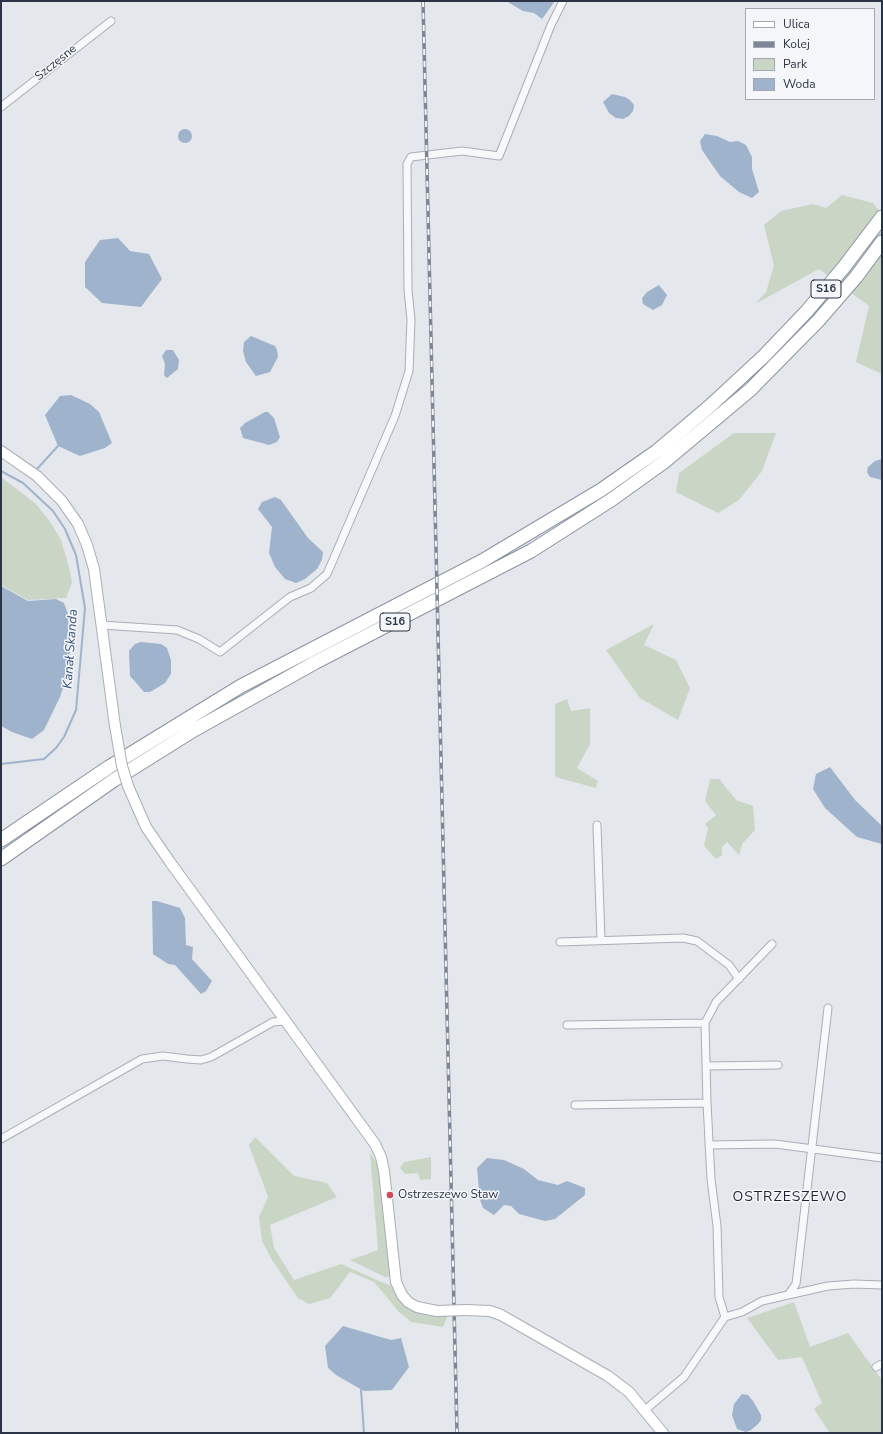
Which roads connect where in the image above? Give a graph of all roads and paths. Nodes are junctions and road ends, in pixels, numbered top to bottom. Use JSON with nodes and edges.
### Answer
{"nodes":[{"id":1,"x":563,"y":1,"type":"edge"},
{"id":2,"x":111,"y":21,"type":"dead end"},
{"id":3,"x":1,"y":107,"type":"edge"},
{"id":4,"x":882,"y":217,"type":"edge"},
{"id":5,"x":882,"y":242,"type":"edge"},
{"id":6,"x":1,"y":451,"type":"edge"},
{"id":7,"x":102,"y":625,"type":"junction"},
{"id":8,"x":597,"y":826,"type":"dead end"},
{"id":9,"x":1,"y":840,"type":"edge"},
{"id":10,"x":1,"y":859,"type":"edge"},
{"id":11,"x":601,"y":940,"type":"junction"},
{"id":12,"x":560,"y":942,"type":"dead end"},
{"id":13,"x":772,"y":944,"type":"dead end"},
{"id":14,"x":739,"y":979,"type":"junction"},
{"id":15,"x":828,"y":1008,"type":"dead end"},
{"id":16,"x":285,"y":1021,"type":"junction"},
{"id":17,"x":705,"y":1022,"type":"junction"},
{"id":18,"x":567,"y":1025,"type":"dead end"},
{"id":19,"x":778,"y":1065,"type":"dead end"},
{"id":20,"x":706,"y":1066,"type":"junction"},
{"id":21,"x":707,"y":1103,"type":"junction"},
{"id":22,"x":575,"y":1105,"type":"dead end"},
{"id":23,"x":1,"y":1139,"type":"edge"},
{"id":24,"x":709,"y":1145,"type":"junction"},
{"id":25,"x":811,"y":1150,"type":"junction"},
{"id":26,"x":882,"y":1158,"type":"edge"},
{"id":27,"x":882,"y":1285,"type":"edge"},
{"id":28,"x":788,"y":1294,"type":"junction"},
{"id":29,"x":726,"y":1317,"type":"junction"},
{"id":30,"x":646,"y":1410,"type":"junction"},
{"id":31,"x":662,"y":1433,"type":"edge"}],
"edges":[{"from":1,"to":7,"type":"street"},
{"from":2,"to":3,"type":"street","name":"Szczęsne"},
{"from":4,"to":9,"type":"highway","number":"S16"},
{"from":5,"to":10,"type":"highway","number":"S16"},
{"from":6,"to":7,"type":"street"},
{"from":7,"to":16,"type":"street","bridge":true},
{"from":8,"to":11,"type":"street"},
{"from":11,"to":12,"type":"street"},
{"from":11,"to":14,"type":"street"},
{"from":13,"to":14,"type":"street"},
{"from":14,"to":17,"type":"street"},
{"from":15,"to":25,"type":"street"},
{"from":16,"to":23,"type":"street"},
{"from":16,"to":30,"type":"street","bridge":true},
{"from":17,"to":18,"type":"street"},
{"from":17,"to":20,"type":"street"},
{"from":19,"to":20,"type":"street"},
{"from":20,"to":21,"type":"street"},
{"from":21,"to":22,"type":"street"},
{"from":21,"to":24,"type":"street"},
{"from":24,"to":25,"type":"street"},
{"from":24,"to":29,"type":"street"},
{"from":25,"to":26,"type":"street"},
{"from":25,"to":28,"type":"street"},
{"from":27,"to":28,"type":"street"},
{"from":28,"to":29,"type":"street"},
{"from":29,"to":30,"type":"street"},
{"from":30,"to":31,"type":"street"}]}
